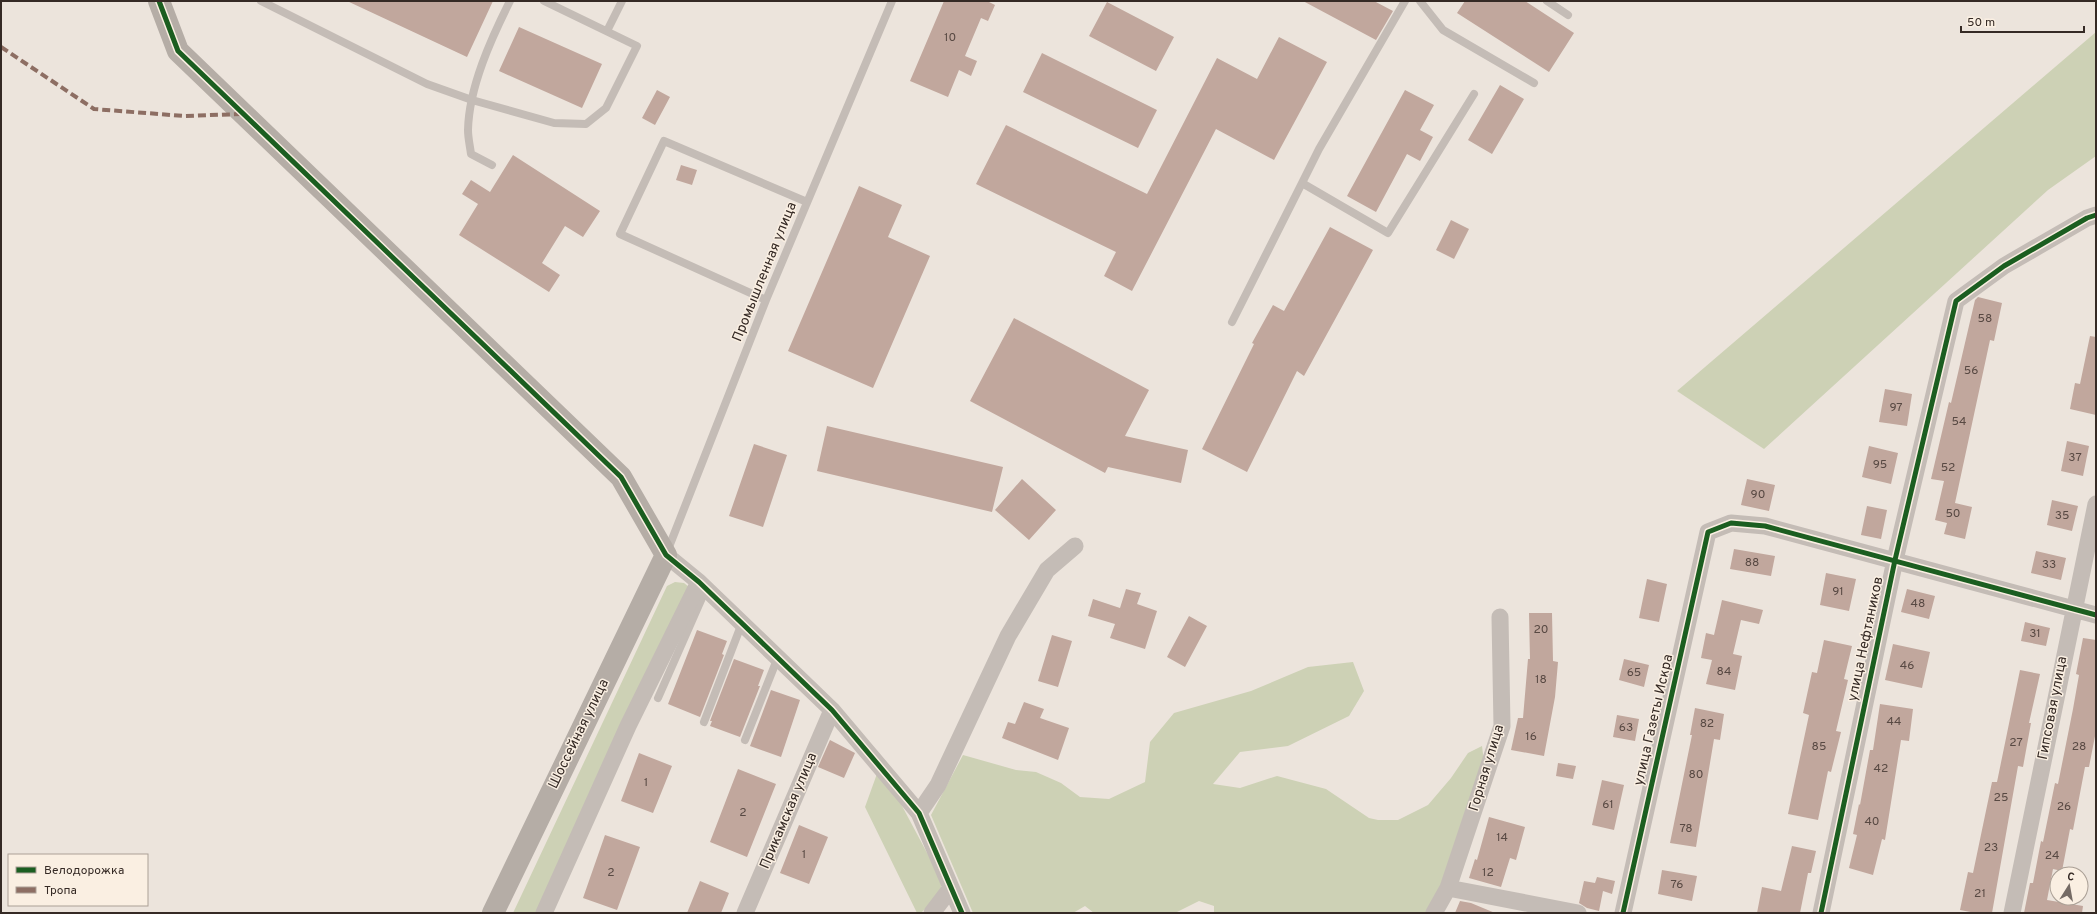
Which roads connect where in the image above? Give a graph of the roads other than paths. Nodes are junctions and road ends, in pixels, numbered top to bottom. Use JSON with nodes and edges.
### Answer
{"nodes":[{"id":1,"x":159,"y":1,"type":"edge"},
{"id":2,"x":261,"y":1,"type":"edge"},
{"id":3,"x":510,"y":1,"type":"edge"},
{"id":4,"x":544,"y":1,"type":"edge"},
{"id":5,"x":622,"y":1,"type":"edge"},
{"id":6,"x":892,"y":1,"type":"edge"},
{"id":7,"x":1405,"y":1,"type":"edge"},
{"id":8,"x":1420,"y":1,"type":"edge"},
{"id":9,"x":1547,"y":1,"type":"edge"},
{"id":10,"x":1568,"y":15,"type":"dead end"},
{"id":11,"x":606,"y":32,"type":"junction"},
{"id":12,"x":1534,"y":83,"type":"dead end"},
{"id":13,"x":1474,"y":94,"type":"dead end"},
{"id":14,"x":472,"y":100,"type":"junction"},
{"id":15,"x":492,"y":165,"type":"dead end"},
{"id":16,"x":1302,"y":183,"type":"junction"},
{"id":17,"x":807,"y":202,"type":"junction"},
{"id":18,"x":2096,"y":215,"type":"edge"},
{"id":19,"x":766,"y":300,"type":"junction"},
{"id":20,"x":1232,"y":322,"type":"dead end"},
{"id":21,"x":2096,"y":504,"type":"edge"},
{"id":22,"x":1075,"y":546,"type":"dead end"},
{"id":23,"x":666,"y":555,"type":"junction"},
{"id":24,"x":1895,"y":560,"type":"junction"},
{"id":25,"x":702,"y":585,"type":"junction"},
{"id":26,"x":2073,"y":610,"type":"junction"},
{"id":27,"x":2096,"y":614,"type":"edge"},
{"id":28,"x":1500,"y":617,"type":"dead end"},
{"id":29,"x":742,"y":623,"type":"junction"},
{"id":30,"x":778,"y":658,"type":"junction"},
{"id":31,"x":658,"y":698,"type":"dead end"},
{"id":32,"x":832,"y":710,"type":"junction"},
{"id":33,"x":704,"y":722,"type":"dead end"},
{"id":34,"x":745,"y":740,"type":"dead end"},
{"id":35,"x":919,"y":813,"type":"junction"},
{"id":36,"x":951,"y":888,"type":"junction"},
{"id":37,"x":1448,"y":888,"type":"junction"},
{"id":38,"x":493,"y":913,"type":"edge"},
{"id":39,"x":544,"y":913,"type":"edge"},
{"id":40,"x":745,"y":913,"type":"edge"},
{"id":41,"x":932,"y":913,"type":"edge"},
{"id":42,"x":962,"y":913,"type":"edge"},
{"id":43,"x":1434,"y":913,"type":"edge"},
{"id":44,"x":1578,"y":913,"type":"edge"},
{"id":45,"x":1623,"y":913,"type":"edge"},
{"id":46,"x":1821,"y":913,"type":"edge"},
{"id":47,"x":2012,"y":913,"type":"edge"}],
"edges":[{"from":1,"to":23,"type":"street"},
{"from":2,"to":14,"type":"lane"},
{"from":3,"to":14,"type":"lane"},
{"from":4,"to":11,"type":"lane"},
{"from":5,"to":11,"type":"lane"},
{"from":6,"to":17,"type":"lane","name":"Промышленная улица"},
{"from":7,"to":16,"type":"lane"},
{"from":8,"to":12,"type":"lane"},
{"from":9,"to":10,"type":"lane"},
{"from":11,"to":14,"type":"lane"},
{"from":13,"to":16,"type":"lane"},
{"from":14,"to":15,"type":"lane"},
{"from":16,"to":20,"type":"lane"},
{"from":17,"to":19,"type":"lane","name":"Промышленная улица"},
{"from":17,"to":19,"type":"lane"},
{"from":18,"to":24,"type":"street","name":"улица Нефтяников"},
{"from":19,"to":23,"type":"lane","name":"Промышленная улица"},
{"from":21,"to":26,"type":"street","name":"Гипсовая улица"},
{"from":22,"to":35,"type":"street"},
{"from":23,"to":25,"type":"street"},
{"from":23,"to":38,"type":"street","name":"Шоссейная улица"},
{"from":24,"to":26,"type":"street"},
{"from":24,"to":45,"type":"street","name":"улица Газеты Искра"},
{"from":24,"to":46,"type":"street","name":"улица Нефтяников"},
{"from":25,"to":29,"type":"street"},
{"from":25,"to":31,"type":"lane"},
{"from":25,"to":39,"type":"street"},
{"from":26,"to":27,"type":"street"},
{"from":26,"to":47,"type":"street","name":"Гипсовая улица"},
{"from":28,"to":37,"type":"street","name":"Горная улица"},
{"from":29,"to":30,"type":"street"},
{"from":29,"to":33,"type":"lane"},
{"from":30,"to":32,"type":"street"},
{"from":30,"to":34,"type":"lane"},
{"from":32,"to":35,"type":"street"},
{"from":32,"to":40,"type":"street","name":"Прикамская улица"},
{"from":35,"to":36,"type":"street"},
{"from":36,"to":41,"type":"street"},
{"from":36,"to":42,"type":"street"},
{"from":37,"to":43,"type":"street","name":"Горная улица"},
{"from":37,"to":44,"type":"street"}]}
